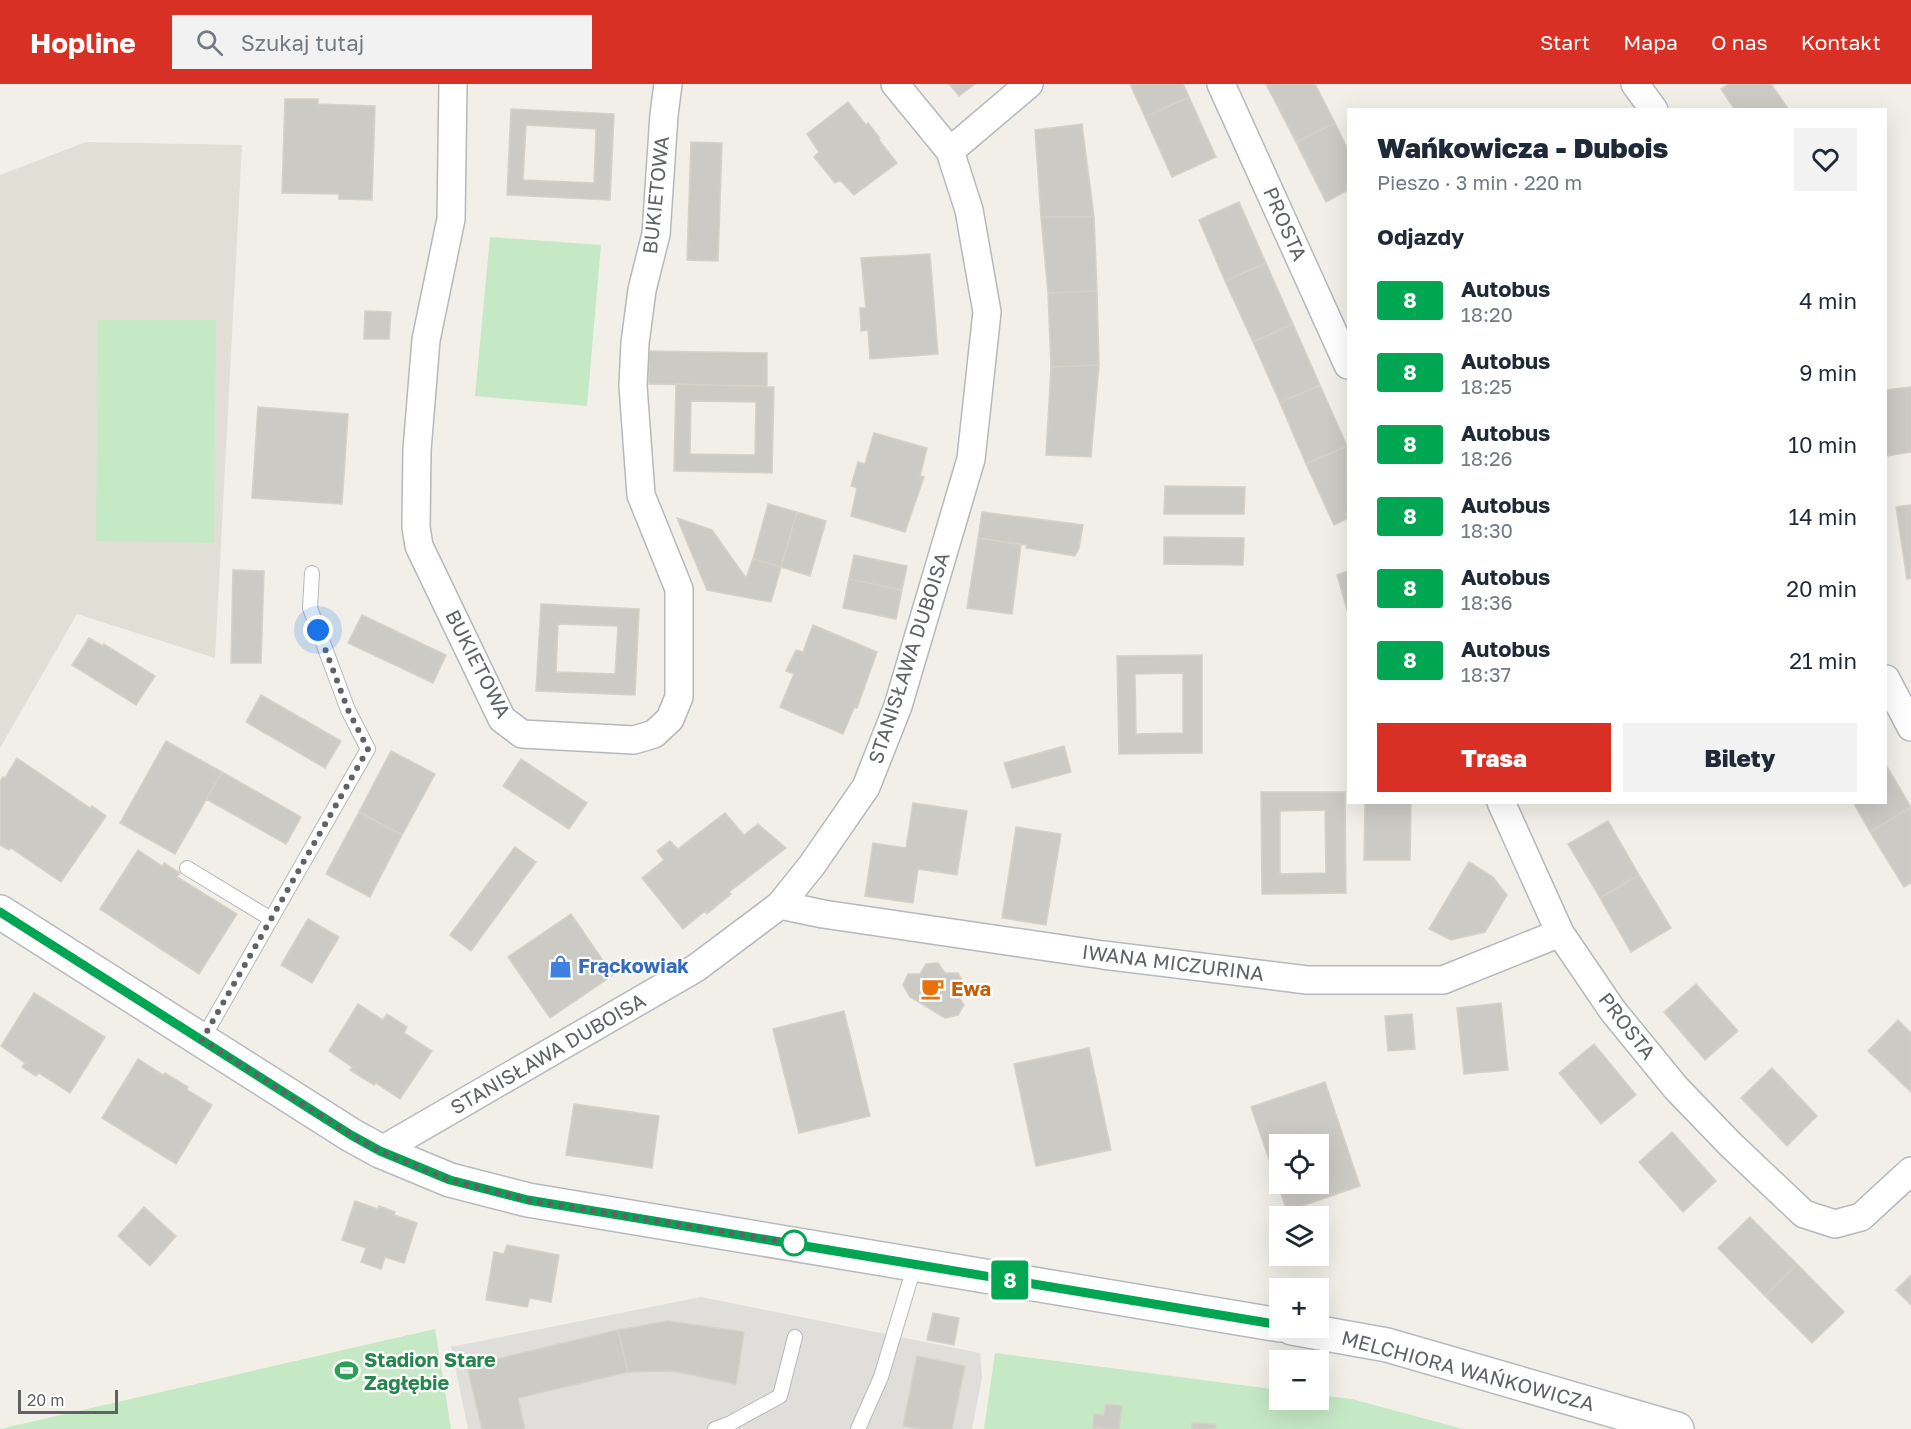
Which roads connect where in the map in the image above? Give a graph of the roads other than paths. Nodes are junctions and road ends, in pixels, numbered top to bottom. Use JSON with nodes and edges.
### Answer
{"nodes":[{"id":1,"x":453,"y":84,"type":"edge"},
{"id":2,"x":668,"y":84,"type":"edge"},
{"id":3,"x":895,"y":84,"type":"edge"},
{"id":4,"x":1029,"y":84,"type":"edge"},
{"id":5,"x":1221,"y":84,"type":"edge"},
{"id":6,"x":1635,"y":84,"type":"edge"},
{"id":7,"x":1653,"y":108,"type":"edge"},
{"id":8,"x":950,"y":151,"type":"junction"},
{"id":9,"x":1347,"y":363,"type":"edge"},
{"id":10,"x":312,"y":573,"type":"dead end"},
{"id":11,"x":1887,"y":681,"type":"edge"},
{"id":12,"x":1911,"y":727,"type":"edge"},
{"id":13,"x":1502,"y":804,"type":"edge"},
{"id":14,"x":187,"y":868,"type":"dead end"},
{"id":15,"x":780,"y":905,"type":"junction"},
{"id":16,"x":0,"y":912,"type":"edge"},
{"id":17,"x":271,"y":919,"type":"junction"},
{"id":18,"x":1560,"y":933,"type":"junction"},
{"id":19,"x":202,"y":1040,"type":"junction"},
{"id":20,"x":380,"y":1151,"type":"junction"},
{"id":21,"x":1911,"y":1171,"type":"edge"},
{"id":22,"x":915,"y":1264,"type":"junction"},
{"id":23,"x":1269,"y":1323,"type":"edge"},
{"id":24,"x":1329,"y":1335,"type":"edge"},
{"id":25,"x":795,"y":1337,"type":"dead end"},
{"id":26,"x":715,"y":1429,"type":"edge"},
{"id":27,"x":858,"y":1429,"type":"edge"},
{"id":28,"x":1677,"y":1429,"type":"edge"}],
"edges":[{"from":1,"to":2,"type":"street","name":"BUKIETOWA"},
{"from":3,"to":8,"type":"street","name":"STANISŁAWA DUBOISA"},
{"from":4,"to":8,"type":"street"},
{"from":5,"to":9,"type":"street","name":"PROSTA"},
{"from":6,"to":7,"type":"street"},
{"from":8,"to":15,"type":"street","name":"STANISŁAWA DUBOISA"},
{"from":10,"to":17,"type":"lane"},
{"from":11,"to":12,"type":"street"},
{"from":13,"to":18,"type":"street","name":"PROSTA"},
{"from":14,"to":17,"type":"lane"},
{"from":15,"to":18,"type":"street","name":"IWANA MICZURINA"},
{"from":15,"to":20,"type":"street","name":"STANISŁAWA DUBOISA"},
{"from":16,"to":19,"type":"street"},
{"from":17,"to":19,"type":"lane"},
{"from":18,"to":21,"type":"street","name":"PROSTA"},
{"from":19,"to":20,"type":"street"},
{"from":20,"to":22,"type":"street"},
{"from":22,"to":23,"type":"street"},
{"from":22,"to":27,"type":"lane"},
{"from":24,"to":28,"type":"street","name":"MELCHIORA WAŃKOWICZA"},
{"from":25,"to":26,"type":"lane"}]}
